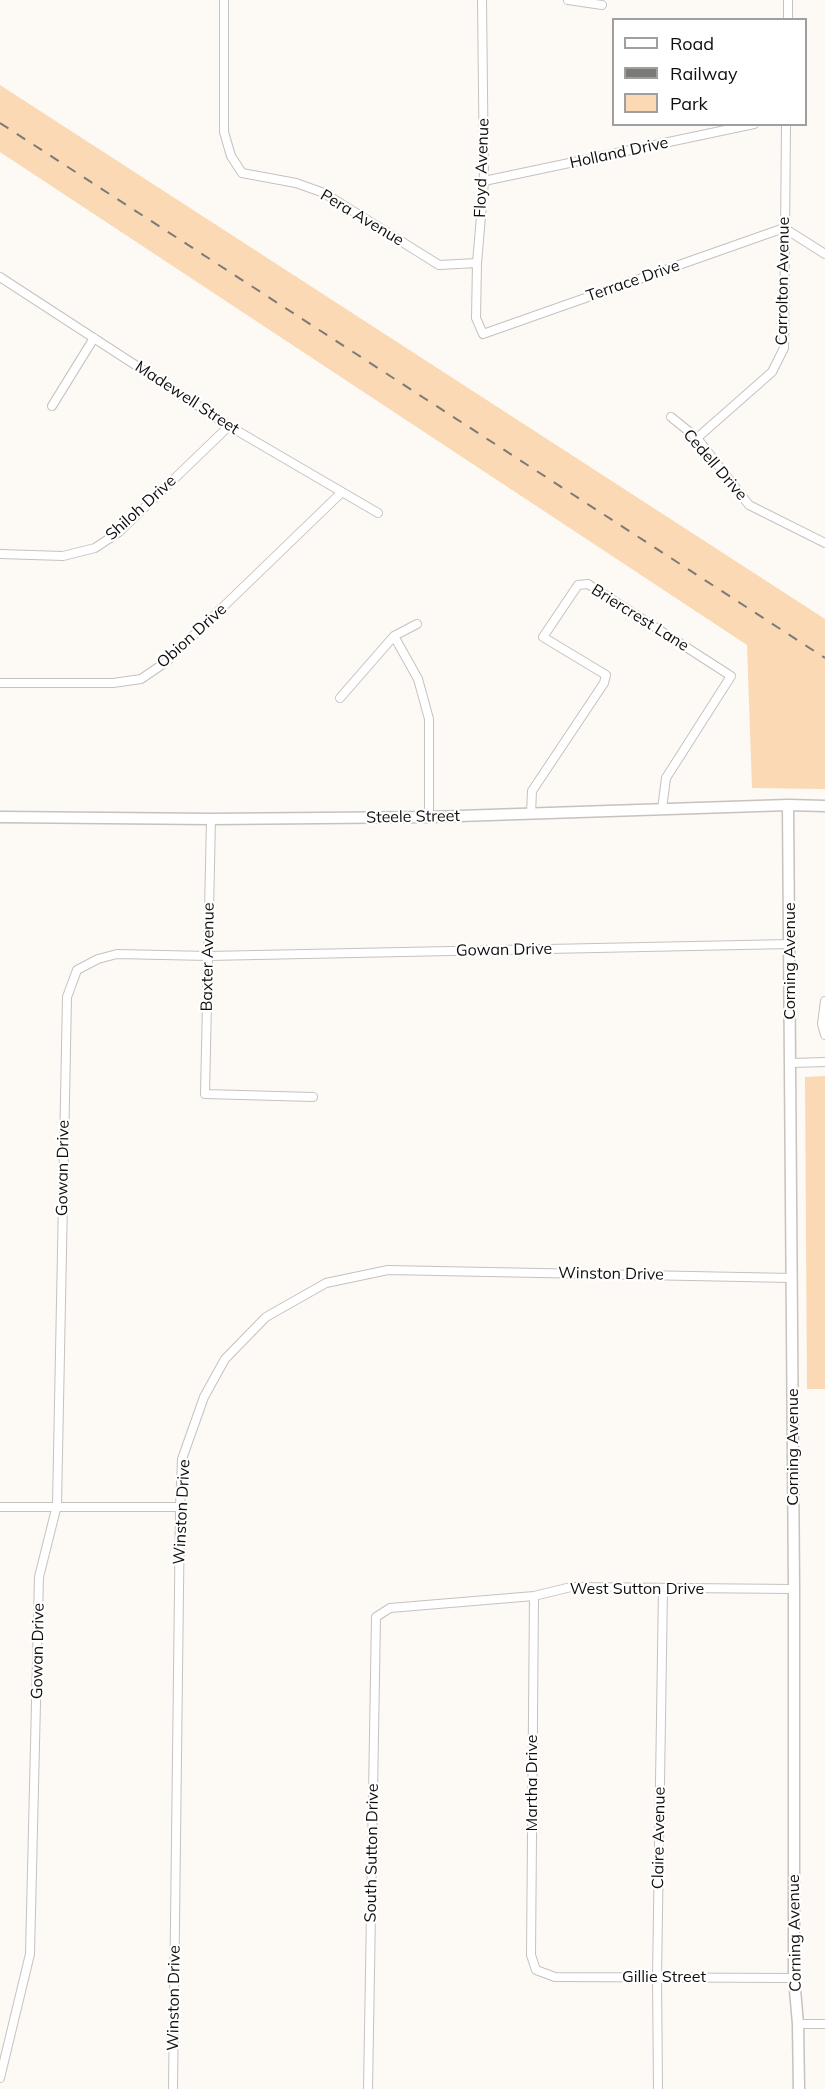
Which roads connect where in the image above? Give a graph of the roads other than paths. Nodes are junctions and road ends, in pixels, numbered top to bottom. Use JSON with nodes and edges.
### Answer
{"nodes":[{"id":1,"x":224,"y":0,"type":"edge"},
{"id":2,"x":482,"y":0,"type":"edge"},
{"id":3,"x":568,"y":0,"type":"edge"},
{"id":4,"x":788,"y":0,"type":"edge"},
{"id":5,"x":602,"y":5,"type":"dead end"},
{"id":6,"x":788,"y":18,"type":"edge"},
{"id":7,"x":745,"y":126,"type":"edge"},
{"id":8,"x":786,"y":126,"type":"edge"},
{"id":9,"x":484,"y":181,"type":"junction"},
{"id":10,"x":784,"y":228,"type":"junction"},
{"id":11,"x":825,"y":254,"type":"edge"},
{"id":12,"x":477,"y":263,"type":"junction"},
{"id":13,"x":0,"y":277,"type":"edge"},
{"id":14,"x":483,"y":334,"type":"joint"},
{"id":15,"x":94,"y":338,"type":"junction"},
{"id":16,"x":52,"y":406,"type":"dead end"},
{"id":17,"x":671,"y":417,"type":"dead end"},
{"id":18,"x":229,"y":426,"type":"junction"},
{"id":19,"x":697,"y":438,"type":"junction"},
{"id":20,"x":342,"y":492,"type":"junction"},
{"id":21,"x":378,"y":513,"type":"dead end"},
{"id":22,"x":825,"y":543,"type":"edge"},
{"id":23,"x":0,"y":555,"type":"edge"},
{"id":24,"x":417,"y":624,"type":"dead end"},
{"id":25,"x":394,"y":636,"type":"junction"},
{"id":26,"x":0,"y":683,"type":"edge"},
{"id":27,"x":340,"y":698,"type":"dead end"},
{"id":28,"x":788,"y":805,"type":"junction"},
{"id":29,"x":825,"y":806,"type":"edge"},
{"id":30,"x":662,"y":809,"type":"junction"},
{"id":31,"x":531,"y":813,"type":"junction"},
{"id":32,"x":0,"y":817,"type":"edge"},
{"id":33,"x":429,"y":817,"type":"junction"},
{"id":34,"x":210,"y":819,"type":"junction"},
{"id":35,"x":790,"y":944,"type":"junction"},
{"id":36,"x":208,"y":956,"type":"junction"},
{"id":37,"x":825,"y":1001,"type":"edge"},
{"id":38,"x":825,"y":1035,"type":"edge"},
{"id":39,"x":825,"y":1062,"type":"edge"},
{"id":40,"x":791,"y":1063,"type":"junction"},
{"id":41,"x":313,"y":1097,"type":"dead end"},
{"id":42,"x":792,"y":1278,"type":"junction"},
{"id":43,"x":57,"y":1505,"type":"junction"},
{"id":44,"x":0,"y":1506,"type":"edge"},
{"id":45,"x":180,"y":1506,"type":"junction"},
{"id":46,"x":663,"y":1588,"type":"junction"},
{"id":47,"x":794,"y":1589,"type":"junction"},
{"id":48,"x":534,"y":1596,"type":"junction"},
{"id":49,"x":376,"y":1617,"type":"joint"},
{"id":50,"x":536,"y":1970,"type":"joint"},
{"id":51,"x":657,"y":1977,"type":"junction"},
{"id":52,"x":794,"y":1978,"type":"junction"},
{"id":53,"x":798,"y":2024,"type":"junction"},
{"id":54,"x":825,"y":2024,"type":"edge"},
{"id":55,"x":0,"y":2078,"type":"edge"},
{"id":56,"x":173,"y":2089,"type":"edge"},
{"id":57,"x":368,"y":2089,"type":"edge"},
{"id":58,"x":658,"y":2089,"type":"edge"},
{"id":59,"x":799,"y":2089,"type":"edge"}],
"edges":[{"from":1,"to":12,"type":"street","name":"Pera Avenue"},
{"from":2,"to":9,"type":"street","name":"Floyd Avenue"},
{"from":3,"to":5,"type":"street"},
{"from":4,"to":6,"type":"street"},
{"from":7,"to":9,"type":"street","name":"Holland Drive"},
{"from":8,"to":10,"type":"street","name":"Carrolton Avenue"},
{"from":9,"to":12,"type":"street","name":"Floyd Avenue"},
{"from":10,"to":11,"type":"street"},
{"from":10,"to":14,"type":"street","name":"Terrace Drive"},
{"from":10,"to":19,"type":"street","name":"Carrolton Avenue"},
{"from":12,"to":14,"type":"street","name":"Floyd Avenue"},
{"from":13,"to":15,"type":"street","name":"Madewell Street"},
{"from":15,"to":16,"type":"street"},
{"from":15,"to":18,"type":"street","name":"Madewell Street"},
{"from":17,"to":19,"type":"street","name":"Cedell Drive"},
{"from":18,"to":20,"type":"street","name":"Madewell Street"},
{"from":18,"to":23,"type":"street","name":"Shiloh Drive"},
{"from":19,"to":22,"type":"street","name":"Cedell Drive"},
{"from":20,"to":21,"type":"street","name":"Madewell Street"},
{"from":20,"to":26,"type":"street","name":"Obion Drive"},
{"from":24,"to":25,"type":"street"},
{"from":25,"to":27,"type":"street"},
{"from":25,"to":33,"type":"street"},
{"from":28,"to":29,"type":"street","name":"Steele Street"},
{"from":28,"to":30,"type":"street","name":"Steele Street"},
{"from":28,"to":35,"type":"street","name":"Corning Avenue"},
{"from":30,"to":31,"type":"street","name":"Steele Street"},
{"from":30,"to":31,"type":"street","name":"Briercrest Lane"},
{"from":31,"to":33,"type":"street","name":"Steele Street"},
{"from":32,"to":34,"type":"street","name":"Steele Street"},
{"from":33,"to":34,"type":"street","name":"Steele Street"},
{"from":34,"to":36,"type":"street","name":"Baxter Avenue"},
{"from":35,"to":36,"type":"street","name":"Gowan Drive"},
{"from":35,"to":40,"type":"street","name":"Corning Avenue"},
{"from":36,"to":41,"type":"street","name":"Baxter Avenue"},
{"from":36,"to":43,"type":"street","name":"Gowan Drive"},
{"from":37,"to":38,"type":"street"},
{"from":39,"to":40,"type":"street"},
{"from":40,"to":42,"type":"street","name":"Corning Avenue"},
{"from":42,"to":45,"type":"street","name":"Winston Drive"},
{"from":42,"to":47,"type":"street","name":"Corning Avenue"},
{"from":43,"to":44,"type":"street"},
{"from":43,"to":45,"type":"street"},
{"from":43,"to":55,"type":"street","name":"Gowan Drive"},
{"from":45,"to":56,"type":"street","name":"Winston Drive"},
{"from":46,"to":47,"type":"street","name":"West Sutton Drive"},
{"from":46,"to":48,"type":"street","name":"West Sutton Drive"},
{"from":46,"to":51,"type":"street","name":"Claire Avenue"},
{"from":47,"to":52,"type":"street","name":"Corning Avenue"},
{"from":48,"to":49,"type":"street","name":"West Sutton Drive"},
{"from":48,"to":50,"type":"street","name":"Martha Drive"},
{"from":49,"to":57,"type":"street","name":"South Sutton Drive"},
{"from":50,"to":51,"type":"street","name":"Gillie Street"},
{"from":51,"to":52,"type":"street","name":"Gillie Street"},
{"from":51,"to":58,"type":"street","name":"Claire Avenue"},
{"from":52,"to":53,"type":"street","name":"Corning Avenue"},
{"from":53,"to":54,"type":"street"},
{"from":53,"to":59,"type":"street","name":"Corning Avenue"}]}
